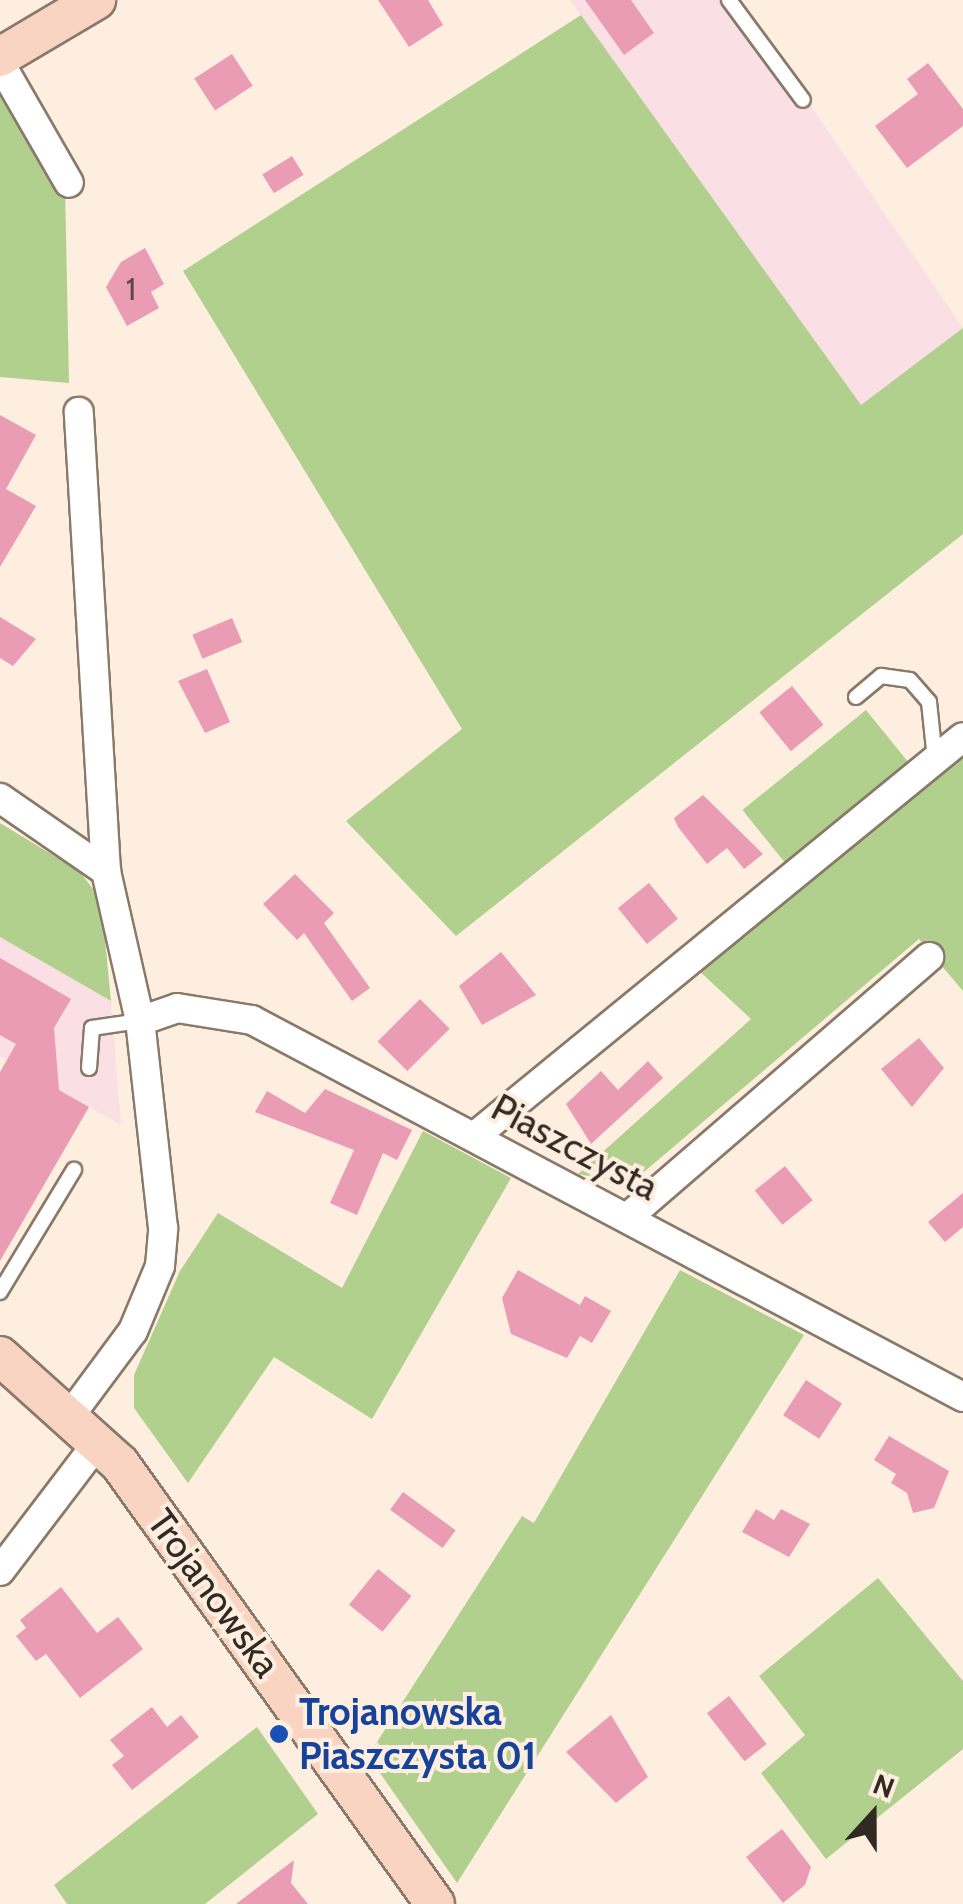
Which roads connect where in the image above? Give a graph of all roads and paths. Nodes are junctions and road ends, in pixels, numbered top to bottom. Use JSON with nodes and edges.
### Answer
{"nodes":[{"id":1,"x":96,"y":0,"type":"edge"},
{"id":2,"x":729,"y":0,"type":"edge"},
{"id":3,"x":0,"y":60,"type":"edge"},
{"id":4,"x":803,"y":100,"type":"dead end"},
{"id":5,"x":69,"y":182,"type":"dead end"},
{"id":6,"x":79,"y":412,"type":"dead end"},
{"id":7,"x":856,"y":697,"type":"dead end"},
{"id":8,"x":963,"y":737,"type":"edge"},
{"id":9,"x":935,"y":760,"type":"junction"},
{"id":10,"x":0,"y":798,"type":"edge"},
{"id":11,"x":106,"y":871,"type":"junction"},
{"id":12,"x":929,"y":957,"type":"dead end"},
{"id":13,"x":140,"y":1021,"type":"junction"},
{"id":14,"x":89,"y":1068,"type":"dead end"},
{"id":15,"x":475,"y":1136,"type":"junction"},
{"id":16,"x":74,"y":1170,"type":"dead end"},
{"id":17,"x":628,"y":1216,"type":"junction"},
{"id":18,"x":0,"y":1292,"type":"edge"},
{"id":19,"x":0,"y":1356,"type":"edge"},
{"id":20,"x":963,"y":1397,"type":"edge"},
{"id":21,"x":72,"y":1413,"type":"junction"},
{"id":22,"x":98,"y":1441,"type":"junction"},
{"id":23,"x":0,"y":1571,"type":"edge"},
{"id":24,"x":435,"y":1904,"type":"edge"}],
"edges":[{"from":1,"to":3,"type":"street"},
{"from":2,"to":4,"type":"lane"},
{"from":3,"to":5,"type":"street"},
{"from":6,"to":11,"type":"street"},
{"from":7,"to":9,"type":"lane"},
{"from":8,"to":9,"type":"street"},
{"from":9,"to":15,"type":"street"},
{"from":10,"to":11,"type":"street"},
{"from":11,"to":13,"type":"street"},
{"from":12,"to":17,"type":"street"},
{"from":13,"to":14,"type":"lane"},
{"from":13,"to":15,"type":"street","name":"Piaszczysta"},
{"from":13,"to":21,"type":"street"},
{"from":15,"to":17,"type":"street","name":"Piaszczysta"},
{"from":16,"to":18,"type":"lane"},
{"from":17,"to":20,"type":"street","name":"Piaszczysta"},
{"from":19,"to":21,"type":"street","name":"Trojanowska"},
{"from":21,"to":22,"type":"street","name":"Trojanowska"},
{"from":22,"to":23,"type":"street"},
{"from":22,"to":24,"type":"street","name":"Trojanowska"}]}
